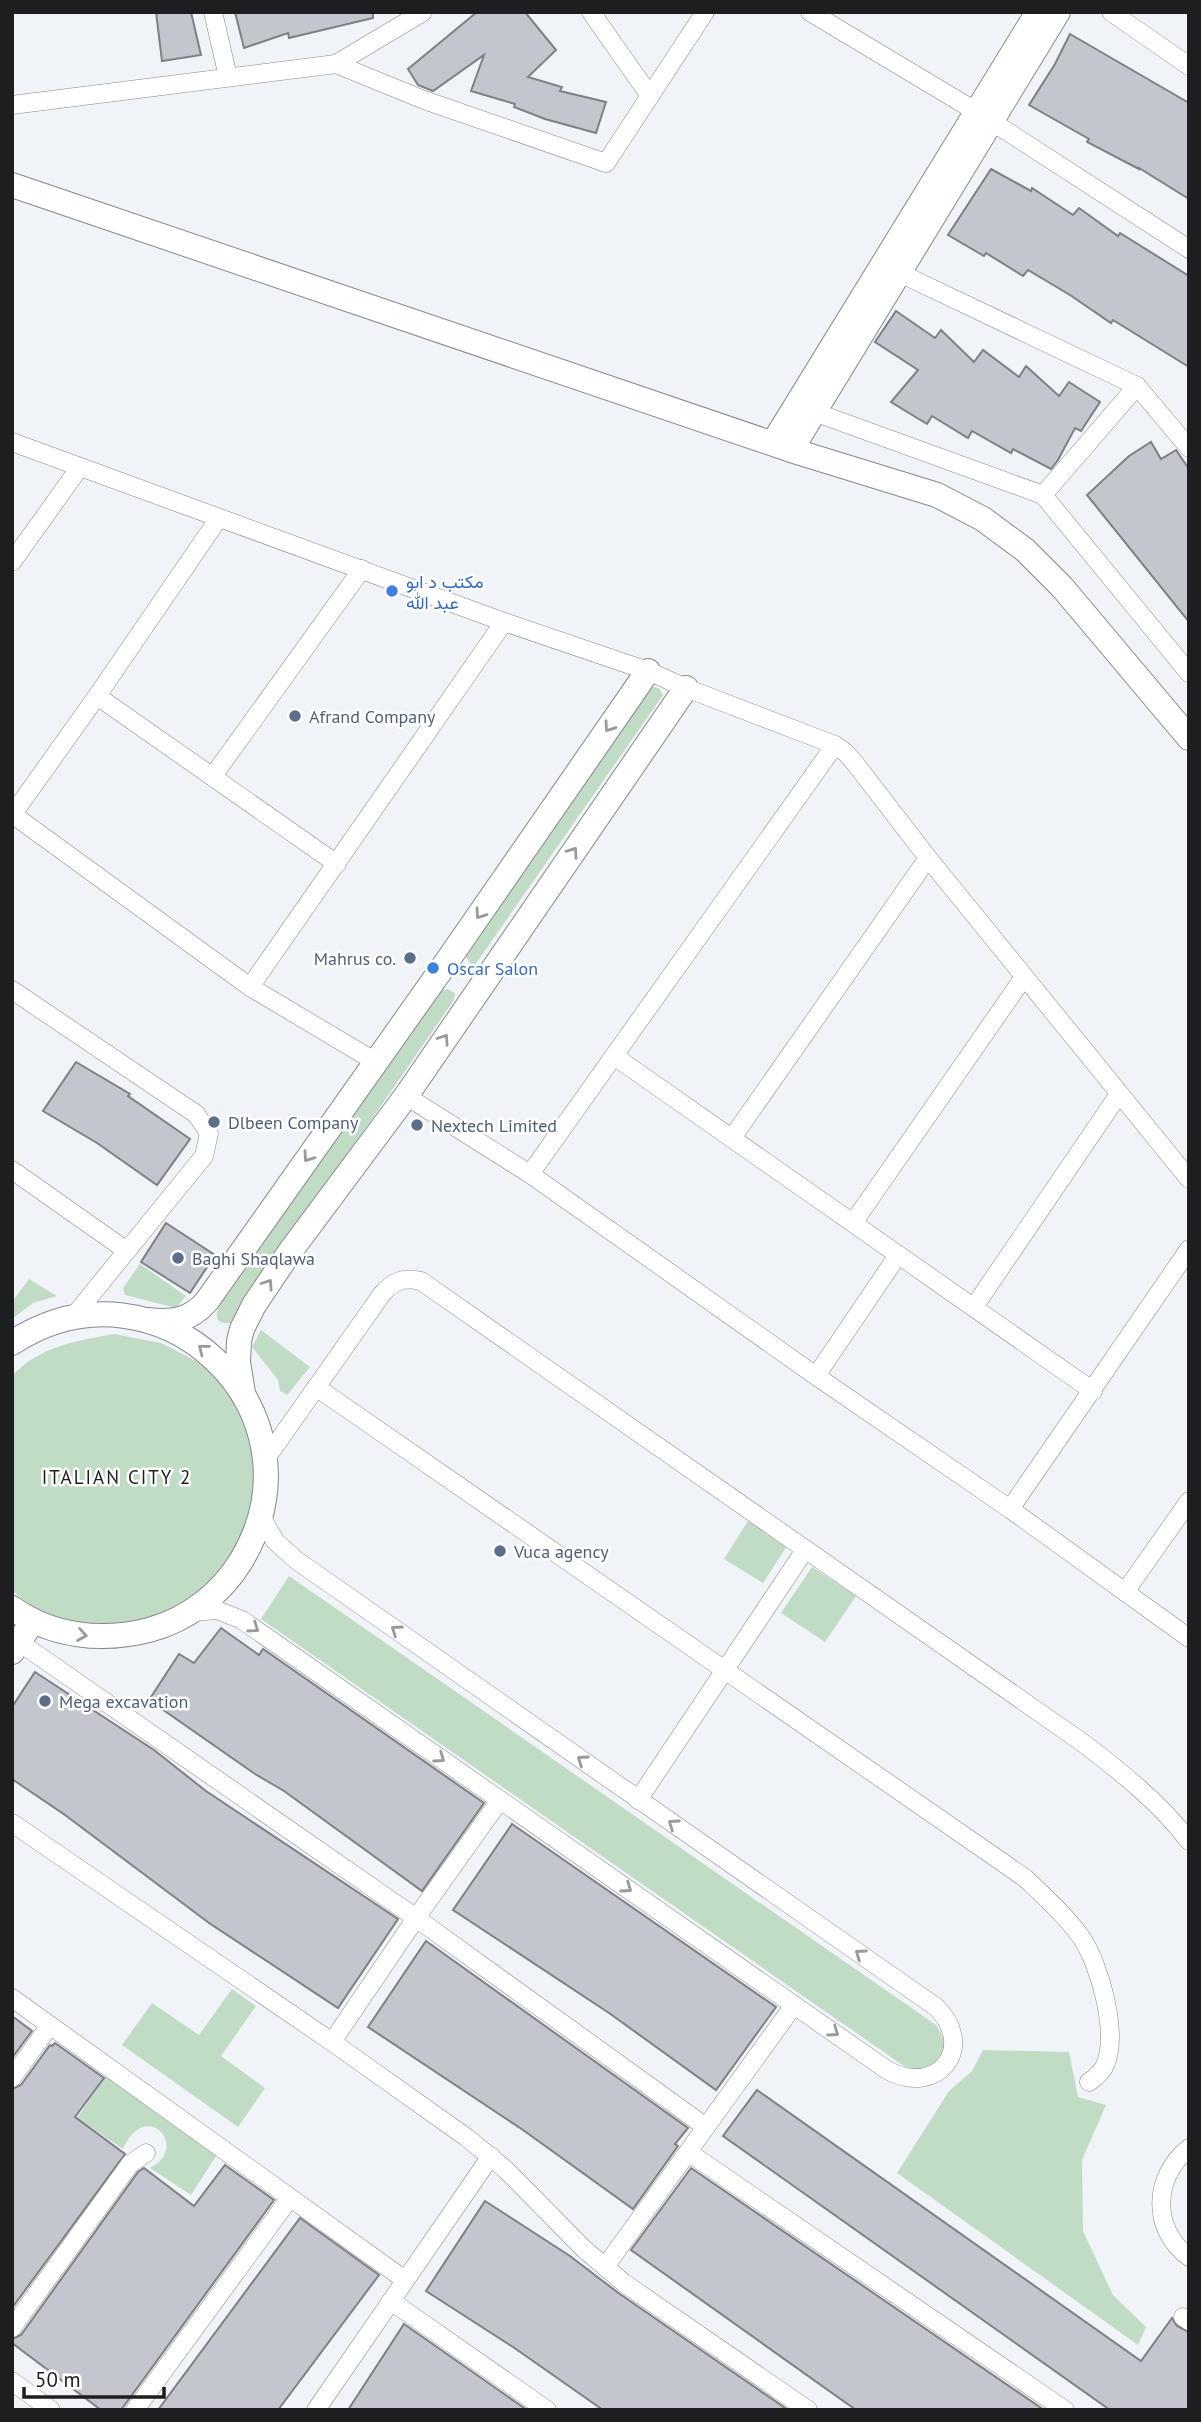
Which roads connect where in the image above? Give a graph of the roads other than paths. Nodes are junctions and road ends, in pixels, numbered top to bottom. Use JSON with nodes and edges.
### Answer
{"nodes":[{"id":1,"x":213,"y":12,"type":"edge"},
{"id":2,"x":423,"y":12,"type":"edge"},
{"id":3,"x":591,"y":12,"type":"edge"},
{"id":4,"x":705,"y":12,"type":"edge"},
{"id":5,"x":810,"y":12,"type":"edge"},
{"id":6,"x":1038,"y":12,"type":"edge"},
{"id":7,"x":1058,"y":12,"type":"edge"},
{"id":8,"x":1111,"y":12,"type":"edge"},
{"id":9,"x":336,"y":64,"type":"junction"},
{"id":10,"x":1189,"y":66,"type":"edge"},
{"id":11,"x":228,"y":77,"type":"junction"},
{"id":12,"x":650,"y":96,"type":"junction"},
{"id":13,"x":12,"y":104,"type":"edge"},
{"id":14,"x":984,"y":117,"type":"junction"},
{"id":15,"x":12,"y":185,"type":"edge"},
{"id":16,"x":1189,"y":249,"type":"edge"},
{"id":17,"x":891,"y":269,"type":"junction"},
{"id":18,"x":1137,"y":386,"type":"junction"},
{"id":19,"x":805,"y":409,"type":"junction"},
{"id":20,"x":12,"y":442,"type":"edge"},
{"id":21,"x":782,"y":446,"type":"junction"},
{"id":22,"x":1189,"y":448,"type":"edge"},
{"id":23,"x":80,"y":467,"type":"junction"},
{"id":24,"x":1043,"y":495,"type":"junction"},
{"id":25,"x":219,"y":517,"type":"junction"},
{"id":26,"x":12,"y":562,"type":"edge"},
{"id":27,"x":362,"y":569,"type":"junction"},
{"id":28,"x":504,"y":622,"type":"junction"},
{"id":29,"x":648,"y":671,"type":"junction"},
{"id":30,"x":1189,"y":673,"type":"edge"},
{"id":31,"x":686,"y":688,"type":"junction"},
{"id":32,"x":97,"y":696,"type":"junction"},
{"id":33,"x":1189,"y":738,"type":"edge"},
{"id":34,"x":835,"y":745,"type":"junction"},
{"id":35,"x":213,"y":776,"type":"junction"},
{"id":36,"x":13,"y":814,"type":"edge"},
{"id":37,"x":928,"y":858,"type":"junction"},
{"id":38,"x":337,"y":864,"type":"junction"},
{"id":39,"x":441,"y":970,"type":"junction"},
{"id":40,"x":1024,"y":977,"type":"junction"},
{"id":41,"x":250,"y":987,"type":"junction"},
{"id":42,"x":12,"y":990,"type":"edge"},
{"id":43,"x":475,"y":993,"type":"junction"},
{"id":44,"x":614,"y":1056,"type":"junction"},
{"id":45,"x":376,"y":1062,"type":"junction"},
{"id":46,"x":1119,"y":1094,"type":"junction"},
{"id":47,"x":406,"y":1096,"type":"junction"},
{"id":48,"x":732,"y":1138,"type":"junction"},
{"id":49,"x":12,"y":1170,"type":"edge"},
{"id":50,"x":530,"y":1174,"type":"junction"},
{"id":51,"x":1189,"y":1179,"type":"edge"},
{"id":52,"x":853,"y":1223,"type":"junction"},
{"id":53,"x":1189,"y":1249,"type":"edge"},
{"id":54,"x":127,"y":1251,"type":"junction"},
{"id":55,"x":898,"y":1255,"type":"junction"},
{"id":56,"x":974,"y":1307,"type":"junction"},
{"id":57,"x":73,"y":1317,"type":"junction"},
{"id":58,"x":148,"y":1321,"type":"junction"},
{"id":59,"x":12,"y":1343,"type":"edge"},
{"id":60,"x":816,"y":1376,"type":"junction"},
{"id":61,"x":316,"y":1387,"type":"junction"},
{"id":62,"x":1093,"y":1391,"type":"junction"},
{"id":63,"x":243,"y":1393,"type":"junction"},
{"id":64,"x":265,"y":1460,"type":"junction"},
{"id":65,"x":1189,"y":1502,"type":"edge"},
{"id":66,"x":1010,"y":1509,"type":"junction"},
{"id":67,"x":261,"y":1516,"type":"junction"},
{"id":68,"x":805,"y":1550,"type":"junction"},
{"id":69,"x":1125,"y":1591,"type":"junction"},
{"id":70,"x":190,"y":1612,"type":"junction"},
{"id":71,"x":22,"y":1615,"type":"edge"},
{"id":72,"x":1189,"y":1638,"type":"edge"},
{"id":73,"x":16,"y":1647,"type":"edge"},
{"id":74,"x":726,"y":1670,"type":"junction"},
{"id":75,"x":500,"y":1800,"type":"junction"},
{"id":76,"x":638,"y":1800,"type":"junction"},
{"id":77,"x":12,"y":1824,"type":"edge"},
{"id":78,"x":1186,"y":1831,"type":"edge"},
{"id":79,"x":416,"y":1919,"type":"junction"},
{"id":80,"x":12,"y":1998,"type":"edge"},
{"id":81,"x":794,"y":2005,"type":"junction"},
{"id":82,"x":50,"y":2025,"type":"junction"},
{"id":83,"x":332,"y":2042,"type":"junction"},
{"id":84,"x":12,"y":2078,"type":"edge"},
{"id":85,"x":1089,"y":2082,"type":"dead end"},
{"id":86,"x":706,"y":2127,"type":"junction"},
{"id":87,"x":1189,"y":2148,"type":"edge"},
{"id":88,"x":688,"y":2152,"type":"junction"},
{"id":89,"x":146,"y":2153,"type":"dead end"},
{"id":90,"x":491,"y":2156,"type":"junction"},
{"id":91,"x":290,"y":2198,"type":"junction"},
{"id":92,"x":1189,"y":2257,"type":"edge"},
{"id":93,"x":605,"y":2267,"type":"junction"},
{"id":94,"x":405,"y":2280,"type":"junction"},
{"id":95,"x":391,"y":2301,"type":"junction"},
{"id":96,"x":12,"y":2329,"type":"edge"},
{"id":97,"x":12,"y":2381,"type":"edge"},
{"id":98,"x":1056,"y":2407,"type":"edge"},
{"id":99,"x":51,"y":2410,"type":"edge"},
{"id":100,"x":135,"y":2410,"type":"edge"},
{"id":101,"x":316,"y":2410,"type":"edge"},
{"id":102,"x":547,"y":2410,"type":"edge"},
{"id":103,"x":808,"y":2410,"type":"edge"}],
"edges":[{"from":1,"to":11,"type":"street"},
{"from":2,"to":9,"type":"street"},
{"from":3,"to":12,"type":"street"},
{"from":4,"to":12,"type":"street"},
{"from":5,"to":14,"type":"street"},
{"from":6,"to":14,"type":"street"},
{"from":7,"to":14,"type":"street"},
{"from":8,"to":10,"type":"street"},
{"from":9,"to":11,"type":"street"},
{"from":9,"to":12,"type":"street"},
{"from":11,"to":13,"type":"street"},
{"from":14,"to":16,"type":"street"},
{"from":14,"to":17,"type":"street"},
{"from":15,"to":21,"type":"street"},
{"from":17,"to":18,"type":"street"},
{"from":17,"to":19,"type":"street"},
{"from":18,"to":22,"type":"street"},
{"from":18,"to":24,"type":"street"},
{"from":19,"to":21,"type":"street"},
{"from":19,"to":24,"type":"street"},
{"from":20,"to":23,"type":"street"},
{"from":21,"to":33,"type":"street"},
{"from":23,"to":25,"type":"street"},
{"from":23,"to":26,"type":"street"},
{"from":24,"to":30,"type":"street"},
{"from":25,"to":27,"type":"street"},
{"from":25,"to":32,"type":"street"},
{"from":27,"to":28,"type":"street"},
{"from":27,"to":35,"type":"street"},
{"from":28,"to":29,"type":"street"},
{"from":28,"to":38,"type":"street"},
{"from":29,"to":31,"type":"street"},
{"from":29,"to":39,"type":"street","one_way":true},
{"from":31,"to":34,"type":"street"},
{"from":43,"to":31,"type":"street","one_way":true},
{"from":32,"to":35,"type":"street"},
{"from":32,"to":36,"type":"street"},
{"from":34,"to":37,"type":"street"},
{"from":34,"to":44,"type":"street"},
{"from":35,"to":38,"type":"street"},
{"from":36,"to":41,"type":"street"},
{"from":37,"to":40,"type":"street"},
{"from":37,"to":48,"type":"street"},
{"from":38,"to":41,"type":"street"},
{"from":39,"to":43,"type":"street"},
{"from":39,"to":45,"type":"street"},
{"from":40,"to":46,"type":"street"},
{"from":40,"to":52,"type":"street"},
{"from":41,"to":45,"type":"street"},
{"from":42,"to":54,"type":"street"},
{"from":47,"to":43,"type":"street","one_way":true},
{"from":44,"to":48,"type":"street"},
{"from":44,"to":50,"type":"street"},
{"from":45,"to":58,"type":"street","one_way":true},
{"from":46,"to":51,"type":"street"},
{"from":46,"to":56,"type":"street"},
{"from":47,"to":50,"type":"street"},
{"from":63,"to":47,"type":"street","one_way":true},
{"from":48,"to":52,"type":"street"},
{"from":49,"to":54,"type":"street"},
{"from":50,"to":60,"type":"street"},
{"from":52,"to":55,"type":"street"},
{"from":53,"to":62,"type":"street"},
{"from":54,"to":57,"type":"street"},
{"from":55,"to":56,"type":"street"},
{"from":55,"to":60,"type":"street"},
{"from":56,"to":62,"type":"street"},
{"from":57,"to":58,"type":"street"},
{"from":57,"to":59,"type":"street"},
{"from":63,"to":58,"type":"street","one_way":true},
{"from":60,"to":66,"type":"street"},
{"from":61,"to":64,"type":"street"},
{"from":61,"to":68,"type":"street"},
{"from":61,"to":74,"type":"street"},
{"from":62,"to":66,"type":"street"},
{"from":63,"to":64,"type":"street"},
{"from":64,"to":67,"type":"street"},
{"from":65,"to":69,"type":"street"},
{"from":66,"to":69,"type":"street"},
{"from":67,"to":70,"type":"street"},
{"from":76,"to":67,"type":"street","one_way":true},
{"from":68,"to":74,"type":"street"},
{"from":68,"to":78,"type":"street"},
{"from":69,"to":72,"type":"street"},
{"from":71,"to":70,"type":"street","one_way":true},
{"from":70,"to":75,"type":"street","one_way":true},
{"from":71,"to":73,"type":"street"},
{"from":73,"to":79,"type":"street"},
{"from":74,"to":76,"type":"street"},
{"from":74,"to":85,"type":"street"},
{"from":75,"to":79,"type":"street"},
{"from":75,"to":81,"type":"street","one_way":true},
{"from":81,"to":76,"type":"street","one_way":true},
{"from":77,"to":83,"type":"street"},
{"from":79,"to":83,"type":"street"},
{"from":79,"to":86,"type":"street"},
{"from":80,"to":82,"type":"street"},
{"from":81,"to":86,"type":"street"},
{"from":82,"to":84,"type":"street"},
{"from":82,"to":91,"type":"street"},
{"from":83,"to":90,"type":"street"},
{"from":86,"to":88,"type":"street"},
{"from":87,"to":92,"type":"street"},
{"from":88,"to":93,"type":"street"},
{"from":88,"to":98,"type":"street"},
{"from":89,"to":96,"type":"street"},
{"from":90,"to":93,"type":"street"},
{"from":90,"to":94,"type":"street"},
{"from":91,"to":94,"type":"street"},
{"from":91,"to":100,"type":"street"},
{"from":93,"to":103,"type":"street"},
{"from":94,"to":95,"type":"street"},
{"from":95,"to":101,"type":"street"},
{"from":95,"to":102,"type":"street"},
{"from":97,"to":99,"type":"street"}]}
